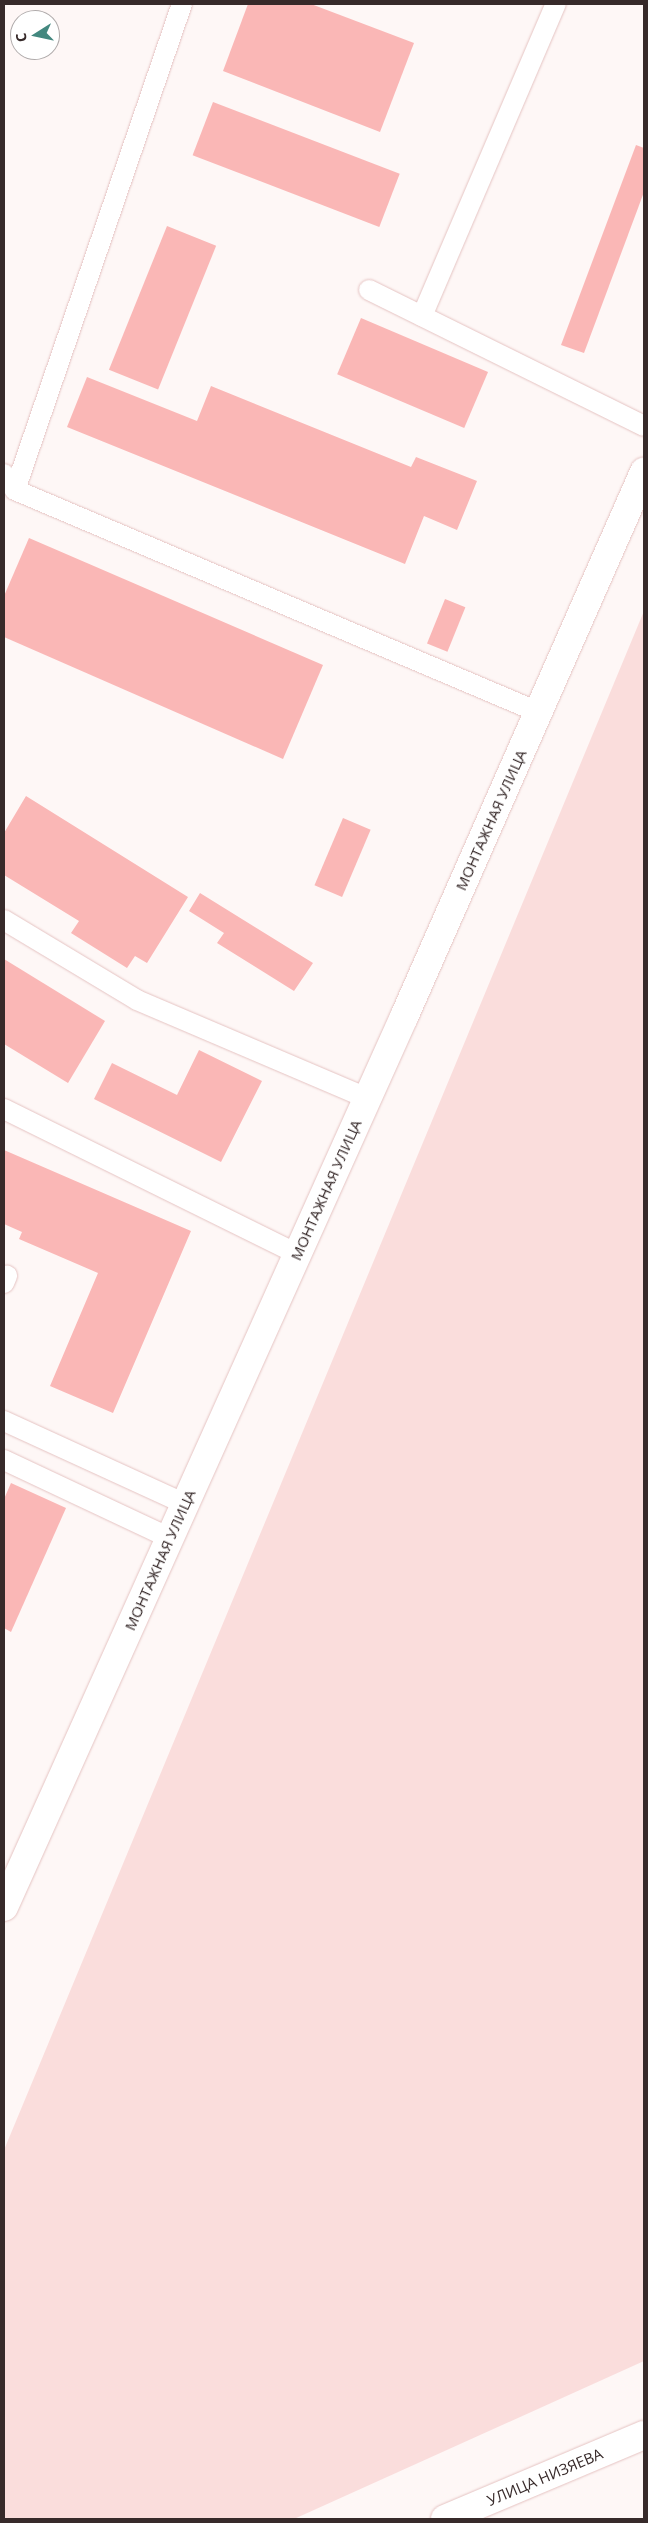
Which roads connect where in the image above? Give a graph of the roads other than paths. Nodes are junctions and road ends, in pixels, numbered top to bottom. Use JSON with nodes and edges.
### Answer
{"nodes":[{"id":1,"x":182,"y":4,"type":"edge"},
{"id":2,"x":556,"y":4,"type":"edge"},
{"id":3,"x":369,"y":290,"type":"dead end"},
{"id":4,"x":422,"y":316,"type":"junction"},
{"id":5,"x":644,"y":426,"type":"edge"},
{"id":6,"x":644,"y":472,"type":"edge"},
{"id":7,"x":10,"y":482,"type":"edge"},
{"id":8,"x":538,"y":712,"type":"junction"},
{"id":9,"x":4,"y":920,"type":"edge"},
{"id":10,"x":367,"y":1098,"type":"junction"},
{"id":11,"x":4,"y":1109,"type":"edge"},
{"id":12,"x":297,"y":1254,"type":"junction"},
{"id":13,"x":4,"y":1421,"type":"edge"},
{"id":14,"x":4,"y":1460,"type":"edge"},
{"id":15,"x":185,"y":1504,"type":"junction"},
{"id":16,"x":170,"y":1538,"type":"junction"},
{"id":17,"x":4,"y":1907,"type":"edge"},
{"id":18,"x":644,"y":2435,"type":"edge"},
{"id":19,"x":446,"y":2519,"type":"edge"}],
"edges":[{"from":1,"to":7,"type":"lane"},
{"from":2,"to":4,"type":"lane"},
{"from":3,"to":4,"type":"lane"},
{"from":4,"to":5,"type":"lane"},
{"from":6,"to":8,"type":"street","name":"МОНТАЖНАЯ УЛИЦА"},
{"from":7,"to":8,"type":"lane"},
{"from":8,"to":10,"type":"street","name":"МОНТАЖНАЯ УЛИЦА"},
{"from":9,"to":10,"type":"lane"},
{"from":10,"to":12,"type":"street","name":"МОНТАЖНАЯ УЛИЦА"},
{"from":11,"to":12,"type":"lane"},
{"from":12,"to":15,"type":"street","name":"МОНТАЖНАЯ УЛИЦА"},
{"from":13,"to":15,"type":"lane"},
{"from":14,"to":16,"type":"lane"},
{"from":15,"to":16,"type":"street","name":"МОНТАЖНАЯ УЛИЦА"},
{"from":16,"to":17,"type":"street","name":"МОНТАЖНАЯ УЛИЦА"},
{"from":18,"to":19,"type":"street","name":"УЛИЦА НИЗЯЕВА"}]}
